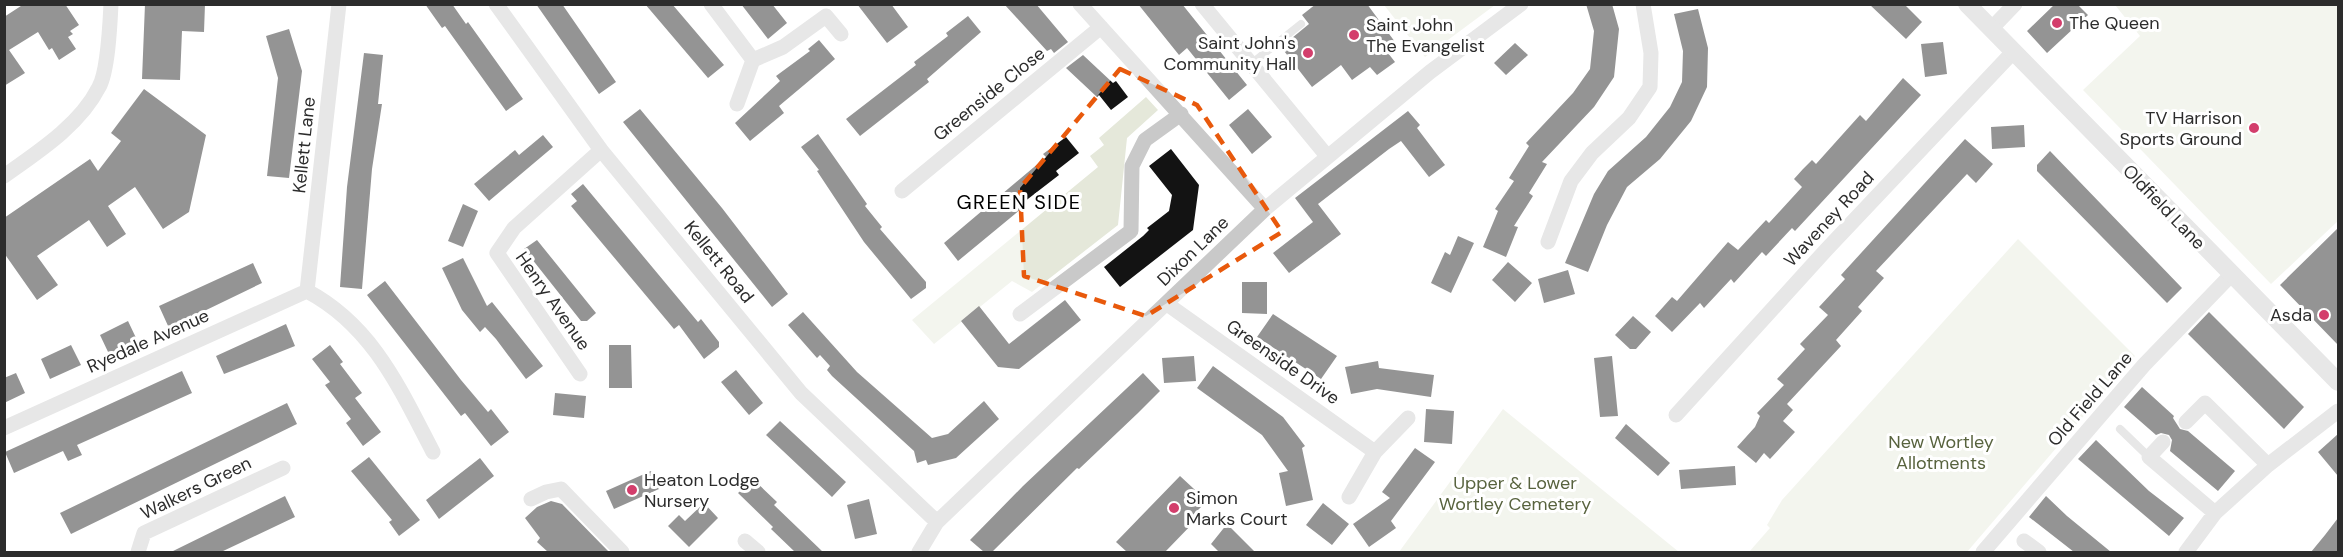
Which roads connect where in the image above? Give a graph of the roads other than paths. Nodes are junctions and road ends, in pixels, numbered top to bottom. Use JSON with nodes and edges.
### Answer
{"nodes":[{"id":1,"x":111,"y":4,"type":"edge"},
{"id":2,"x":339,"y":4,"type":"edge"},
{"id":3,"x":496,"y":4,"type":"edge"},
{"id":4,"x":711,"y":4,"type":"edge"},
{"id":5,"x":1080,"y":4,"type":"edge"},
{"id":6,"x":1202,"y":4,"type":"edge"},
{"id":7,"x":1521,"y":4,"type":"edge"},
{"id":8,"x":1642,"y":4,"type":"edge"},
{"id":9,"x":1967,"y":4,"type":"edge"},
{"id":10,"x":2015,"y":4,"type":"edge"},
{"id":11,"x":1301,"y":24,"type":"dead end"},
{"id":12,"x":1101,"y":27,"type":"junction"},
{"id":13,"x":1990,"y":29,"type":"junction"},
{"id":14,"x":841,"y":34,"type":"dead end"},
{"id":15,"x":2013,"y":52,"type":"junction"},
{"id":16,"x":753,"y":60,"type":"junction"},
{"id":17,"x":1251,"y":64,"type":"junction"},
{"id":18,"x":737,"y":104,"type":"dead end"},
{"id":19,"x":1181,"y":114,"type":"junction"},
{"id":20,"x":601,"y":150,"type":"junction"},
{"id":21,"x":1327,"y":156,"type":"junction"},
{"id":22,"x":4,"y":176,"type":"edge"},
{"id":23,"x":902,"y":191,"type":"dead end"},
{"id":24,"x":1265,"y":209,"type":"junction"},
{"id":25,"x":1548,"y":242,"type":"dead end"},
{"id":26,"x":2231,"y":275,"type":"junction"},
{"id":27,"x":307,"y":291,"type":"junction"},
{"id":28,"x":1167,"y":304,"type":"junction"},
{"id":29,"x":1020,"y":314,"type":"dead end"},
{"id":30,"x":580,"y":374,"type":"dead end"},
{"id":31,"x":2338,"y":382,"type":"edge"},
{"id":32,"x":2338,"y":411,"type":"edge"},
{"id":33,"x":1676,"y":415,"type":"dead end"},
{"id":34,"x":1408,"y":418,"type":"dead end"},
{"id":35,"x":2186,"y":422,"type":"dead end"},
{"id":36,"x":4,"y":428,"type":"edge"},
{"id":37,"x":2120,"y":429,"type":"dead end"},
{"id":38,"x":2163,"y":442,"type":"dead end"},
{"id":39,"x":433,"y":452,"type":"dead end"},
{"id":40,"x":1376,"y":452,"type":"junction"},
{"id":41,"x":2150,"y":457,"type":"junction"},
{"id":42,"x":2268,"y":465,"type":"junction"},
{"id":43,"x":283,"y":468,"type":"dead end"},
{"id":44,"x":1349,"y":497,"type":"dead end"},
{"id":45,"x":531,"y":499,"type":"dead end"},
{"id":46,"x":2215,"y":513,"type":"junction"},
{"id":47,"x":938,"y":522,"type":"junction"},
{"id":48,"x":745,"y":541,"type":"dead end"},
{"id":49,"x":2024,"y":541,"type":"dead end"},
{"id":50,"x":138,"y":552,"type":"edge"},
{"id":51,"x":622,"y":552,"type":"edge"},
{"id":52,"x":758,"y":552,"type":"edge"},
{"id":53,"x":919,"y":552,"type":"edge"},
{"id":54,"x":1983,"y":552,"type":"edge"},
{"id":55,"x":2039,"y":552,"type":"edge"},
{"id":56,"x":2186,"y":552,"type":"edge"}],
"edges":[{"from":1,"to":22,"type":"street"},
{"from":2,"to":27,"type":"street","name":"Kellett Lane"},
{"from":3,"to":20,"type":"street","name":"Kellett Road"},
{"from":4,"to":16,"type":"street"},
{"from":5,"to":12,"type":"street"},
{"from":6,"to":17,"type":"street"},
{"from":7,"to":21,"type":"street","name":"Dixon Lane"},
{"from":8,"to":25,"type":"street"},
{"from":9,"to":13,"type":"street","name":"Oldfield Lane"},
{"from":10,"to":13,"type":"street"},
{"from":11,"to":17,"type":"lane"},
{"from":12,"to":19,"type":"street"},
{"from":12,"to":23,"type":"street","name":"Greenside Close"},
{"from":13,"to":15,"type":"street","name":"Oldfield Lane"},
{"from":14,"to":16,"type":"street"},
{"from":15,"to":26,"type":"street","name":"Oldfield Lane"},
{"from":15,"to":33,"type":"street","name":"Waveney Road"},
{"from":16,"to":18,"type":"street"},
{"from":17,"to":21,"type":"street"},
{"from":19,"to":24,"type":"street"},
{"from":19,"to":29,"type":"street"},
{"from":20,"to":30,"type":"street","name":"Henry Avenue"},
{"from":20,"to":47,"type":"street","name":"Kellett Road"},
{"from":21,"to":24,"type":"street","name":"Dixon Lane"},
{"from":24,"to":28,"type":"street","name":"Dixon Lane"},
{"from":26,"to":31,"type":"street","name":"Oldfield Lane"},
{"from":26,"to":54,"type":"street","name":"Old Field Lane"},
{"from":27,"to":36,"type":"street","name":"Ryedale Avenue"},
{"from":27,"to":39,"type":"street"},
{"from":28,"to":40,"type":"street","name":"Greenside Drive"},
{"from":28,"to":47,"type":"street","name":"Dixon Lane"},
{"from":32,"to":42,"type":"street"},
{"from":34,"to":40,"type":"street"},
{"from":35,"to":42,"type":"street"},
{"from":37,"to":41,"type":"lane"},
{"from":38,"to":41,"type":"street"},
{"from":40,"to":44,"type":"street"},
{"from":41,"to":46,"type":"street"},
{"from":42,"to":46,"type":"street"},
{"from":43,"to":50,"type":"street","name":"Walkers Green"},
{"from":45,"to":51,"type":"street"},
{"from":46,"to":56,"type":"street"},
{"from":47,"to":53,"type":"street","name":"Dixon Lane"},
{"from":48,"to":52,"type":"street"},
{"from":49,"to":55,"type":"street"}]}
